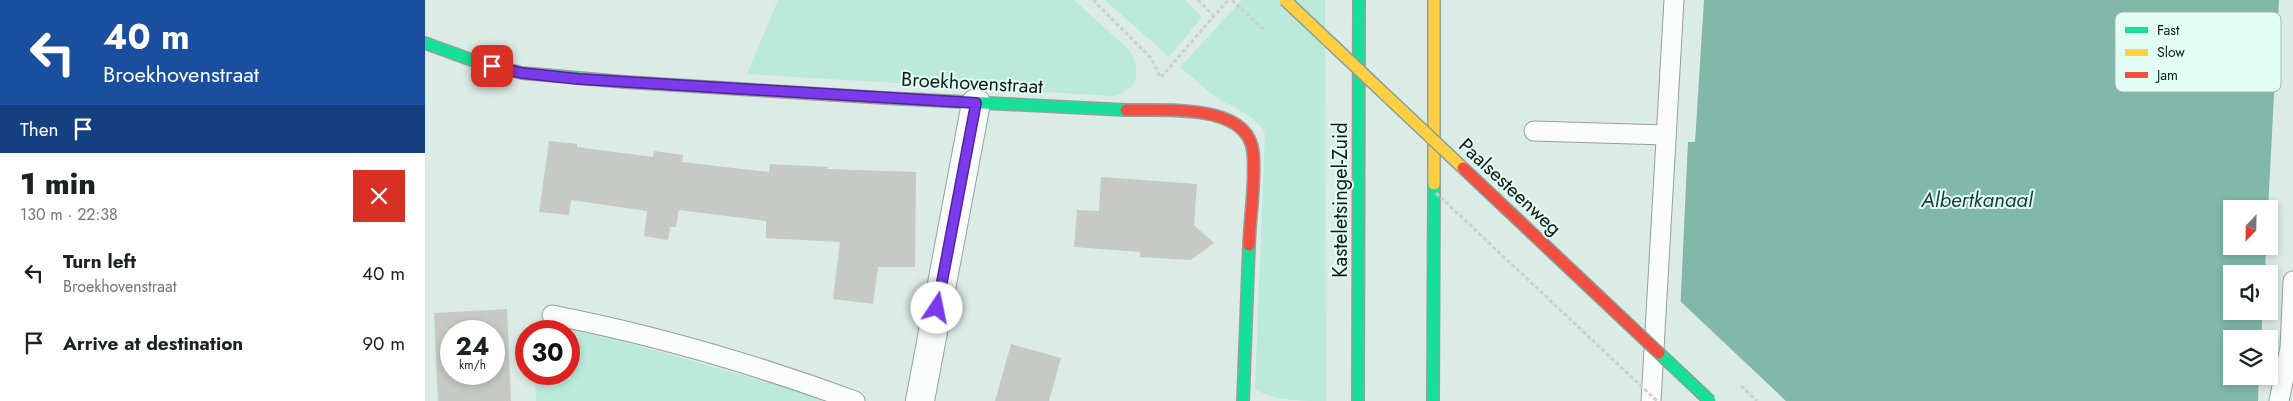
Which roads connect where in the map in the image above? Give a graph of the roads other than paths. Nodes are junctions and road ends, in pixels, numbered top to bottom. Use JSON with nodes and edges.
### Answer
{"nodes":[{"id":1,"x":1285,"y":0,"type":"edge"},
{"id":2,"x":1359,"y":0,"type":"edge"},
{"id":3,"x":1434,"y":0,"type":"edge"},
{"id":4,"x":1674,"y":0,"type":"edge"},
{"id":5,"x":425,"y":43,"type":"edge"},
{"id":6,"x":976,"y":103,"type":"junction"},
{"id":7,"x":1534,"y":131,"type":"dead end"},
{"id":8,"x":1665,"y":135,"type":"junction"},
{"id":9,"x":2293,"y":282,"type":"edge"},
{"id":10,"x":552,"y":315,"type":"dead end"},
{"id":11,"x":855,"y":401,"type":"edge"},
{"id":12,"x":919,"y":401,"type":"edge"},
{"id":13,"x":1243,"y":401,"type":"edge"},
{"id":14,"x":1358,"y":401,"type":"edge"},
{"id":15,"x":1433,"y":401,"type":"edge"},
{"id":16,"x":1651,"y":401,"type":"edge"},
{"id":17,"x":1710,"y":401,"type":"edge"},
{"id":18,"x":2279,"y":401,"type":"edge"}],
"edges":[{"from":1,"to":17,"type":"main road","name":"Paalsesteenweg","bridge":true},
{"from":2,"to":14,"type":"main road","name":"Kasteletsingel-Zuid"},
{"from":3,"to":15,"type":"main road"},
{"from":4,"to":8,"type":"lane"},
{"from":5,"to":6,"type":"main road","name":"Broekhovenstraat"},
{"from":6,"to":12,"type":"street"},
{"from":6,"to":13,"type":"main road","name":"Broekhovenstraat"},
{"from":7,"to":8,"type":"lane"},
{"from":8,"to":16,"type":"lane"},
{"from":9,"to":18,"type":"lane"},
{"from":10,"to":11,"type":"lane"}]}
